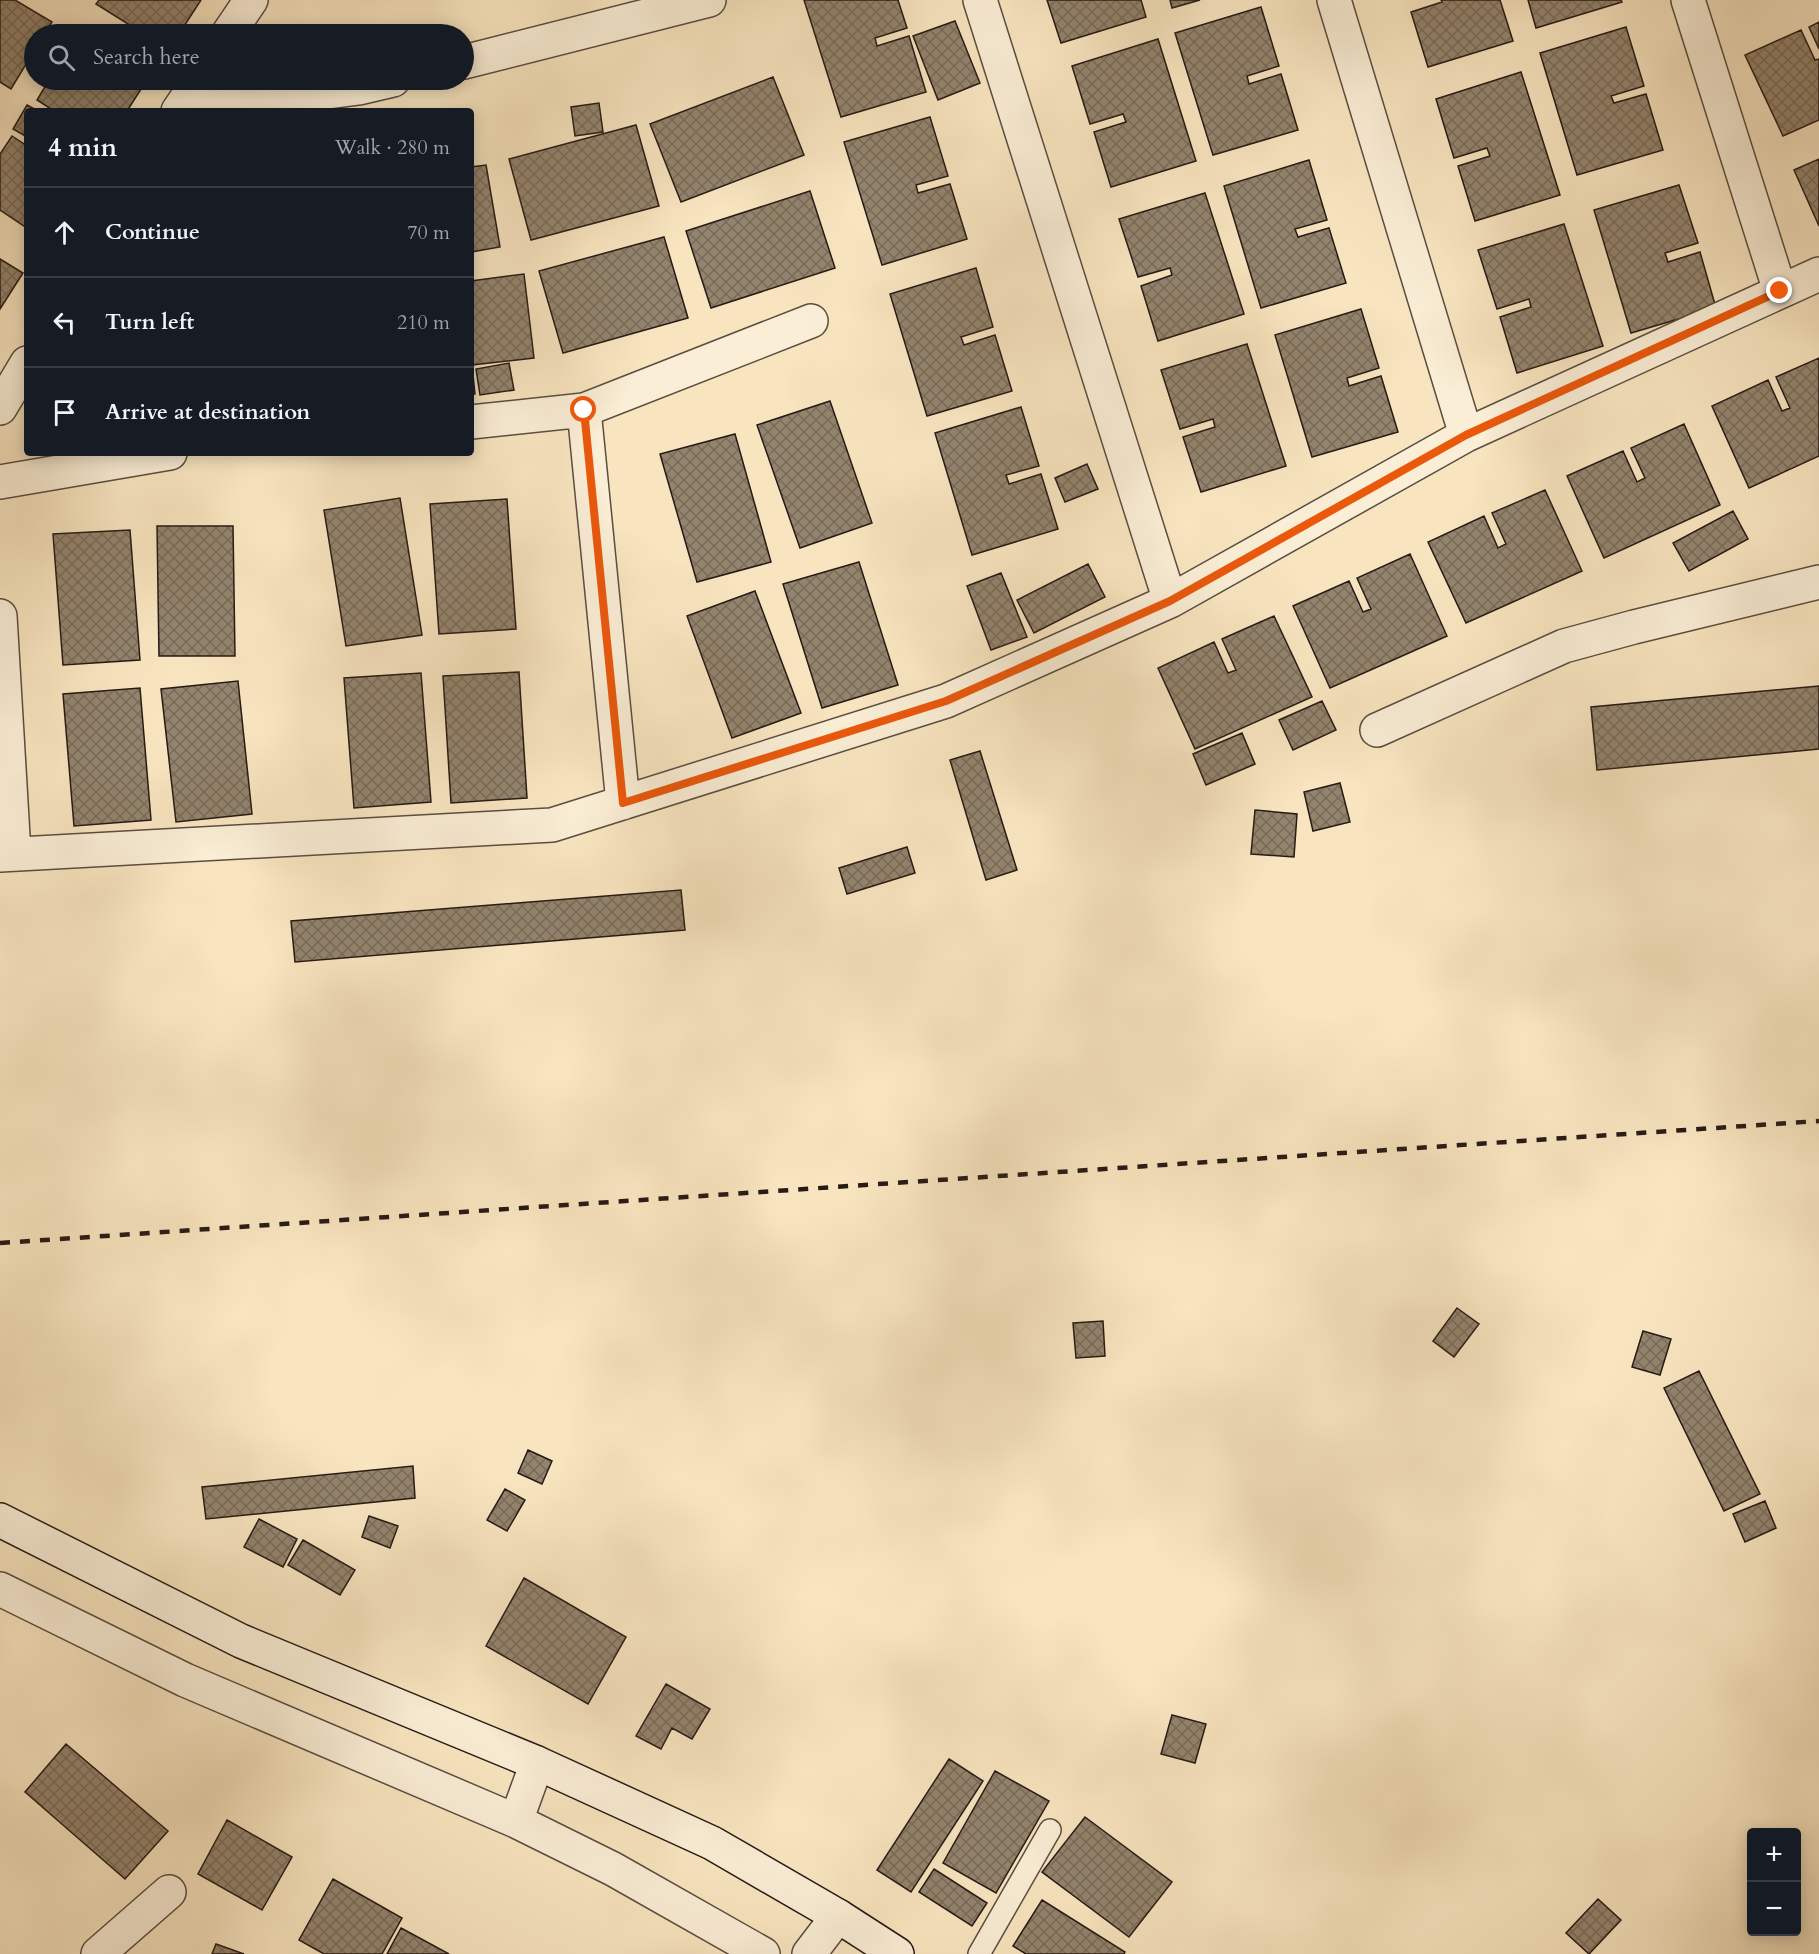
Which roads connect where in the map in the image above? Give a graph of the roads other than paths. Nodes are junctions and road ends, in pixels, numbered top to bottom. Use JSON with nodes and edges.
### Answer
{"nodes":[{"id":1,"x":251,"y":0,"type":"edge"},
{"id":2,"x":709,"y":0,"type":"edge"},
{"id":3,"x":980,"y":0,"type":"edge"},
{"id":4,"x":1334,"y":0,"type":"edge"},
{"id":5,"x":1688,"y":0,"type":"edge"},
{"id":6,"x":235,"y":24,"type":"edge"},
{"id":7,"x":474,"y":59,"type":"edge"},
{"id":8,"x":192,"y":90,"type":"edge"},
{"id":9,"x":343,"y":90,"type":"edge"},
{"id":10,"x":180,"y":108,"type":"edge"},
{"id":11,"x":202,"y":108,"type":"edge"},
{"id":12,"x":1819,"y":274,"type":"edge"},
{"id":13,"x":1780,"y":291,"type":"junction"},
{"id":14,"x":811,"y":321,"type":"dead end"},
{"id":15,"x":24,"y":368,"type":"edge"},
{"id":16,"x":0,"y":408,"type":"edge"},
{"id":17,"x":584,"y":410,"type":"junction"},
{"id":18,"x":474,"y":422,"type":"edge"},
{"id":19,"x":1466,"y":435,"type":"junction"},
{"id":20,"x":152,"y":456,"type":"edge"},
{"id":21,"x":0,"y":482,"type":"edge"},
{"id":22,"x":1819,"y":582,"type":"edge"},
{"id":23,"x":1170,"y":601,"type":"junction"},
{"id":24,"x":0,"y":616,"type":"edge"},
{"id":25,"x":1377,"y":730,"type":"dead end"},
{"id":26,"x":623,"y":803,"type":"junction"},
{"id":27,"x":7,"y":854,"type":"edge"},
{"id":28,"x":0,"y":1520,"type":"edge"},
{"id":29,"x":0,"y":1588,"type":"edge"},
{"id":30,"x":537,"y":1763,"type":"junction"},
{"id":31,"x":516,"y":1821,"type":"junction"},
{"id":32,"x":1050,"y":1830,"type":"dead end"},
{"id":33,"x":169,"y":1892,"type":"dead end"},
{"id":34,"x":838,"y":1916,"type":"junction"},
{"id":35,"x":98,"y":1954,"type":"edge"},
{"id":36,"x":763,"y":1954,"type":"edge"},
{"id":37,"x":810,"y":1954,"type":"edge"},
{"id":38,"x":897,"y":1954,"type":"edge"},
{"id":39,"x":979,"y":1954,"type":"edge"}],
"edges":[{"from":1,"to":6,"type":"street"},
{"from":2,"to":7,"type":"street"},
{"from":3,"to":23,"type":"street"},
{"from":4,"to":19,"type":"street"},
{"from":5,"to":13,"type":"street"},
{"from":8,"to":10,"type":"street"},
{"from":9,"to":11,"type":"street"},
{"from":12,"to":13,"type":"street"},
{"from":13,"to":19,"type":"street"},
{"from":14,"to":17,"type":"street"},
{"from":15,"to":16,"type":"street"},
{"from":17,"to":18,"type":"street"},
{"from":17,"to":26,"type":"street"},
{"from":19,"to":23,"type":"street"},
{"from":20,"to":21,"type":"street"},
{"from":22,"to":25,"type":"street"},
{"from":23,"to":26,"type":"street"},
{"from":24,"to":27,"type":"street"},
{"from":26,"to":27,"type":"street"},
{"from":28,"to":30,"type":"street"},
{"from":29,"to":31,"type":"street"},
{"from":30,"to":31,"type":"street"},
{"from":30,"to":34,"type":"street"},
{"from":31,"to":36,"type":"street"},
{"from":32,"to":39,"type":"lane"},
{"from":33,"to":35,"type":"street"},
{"from":34,"to":37,"type":"street"},
{"from":34,"to":38,"type":"street"}]}
